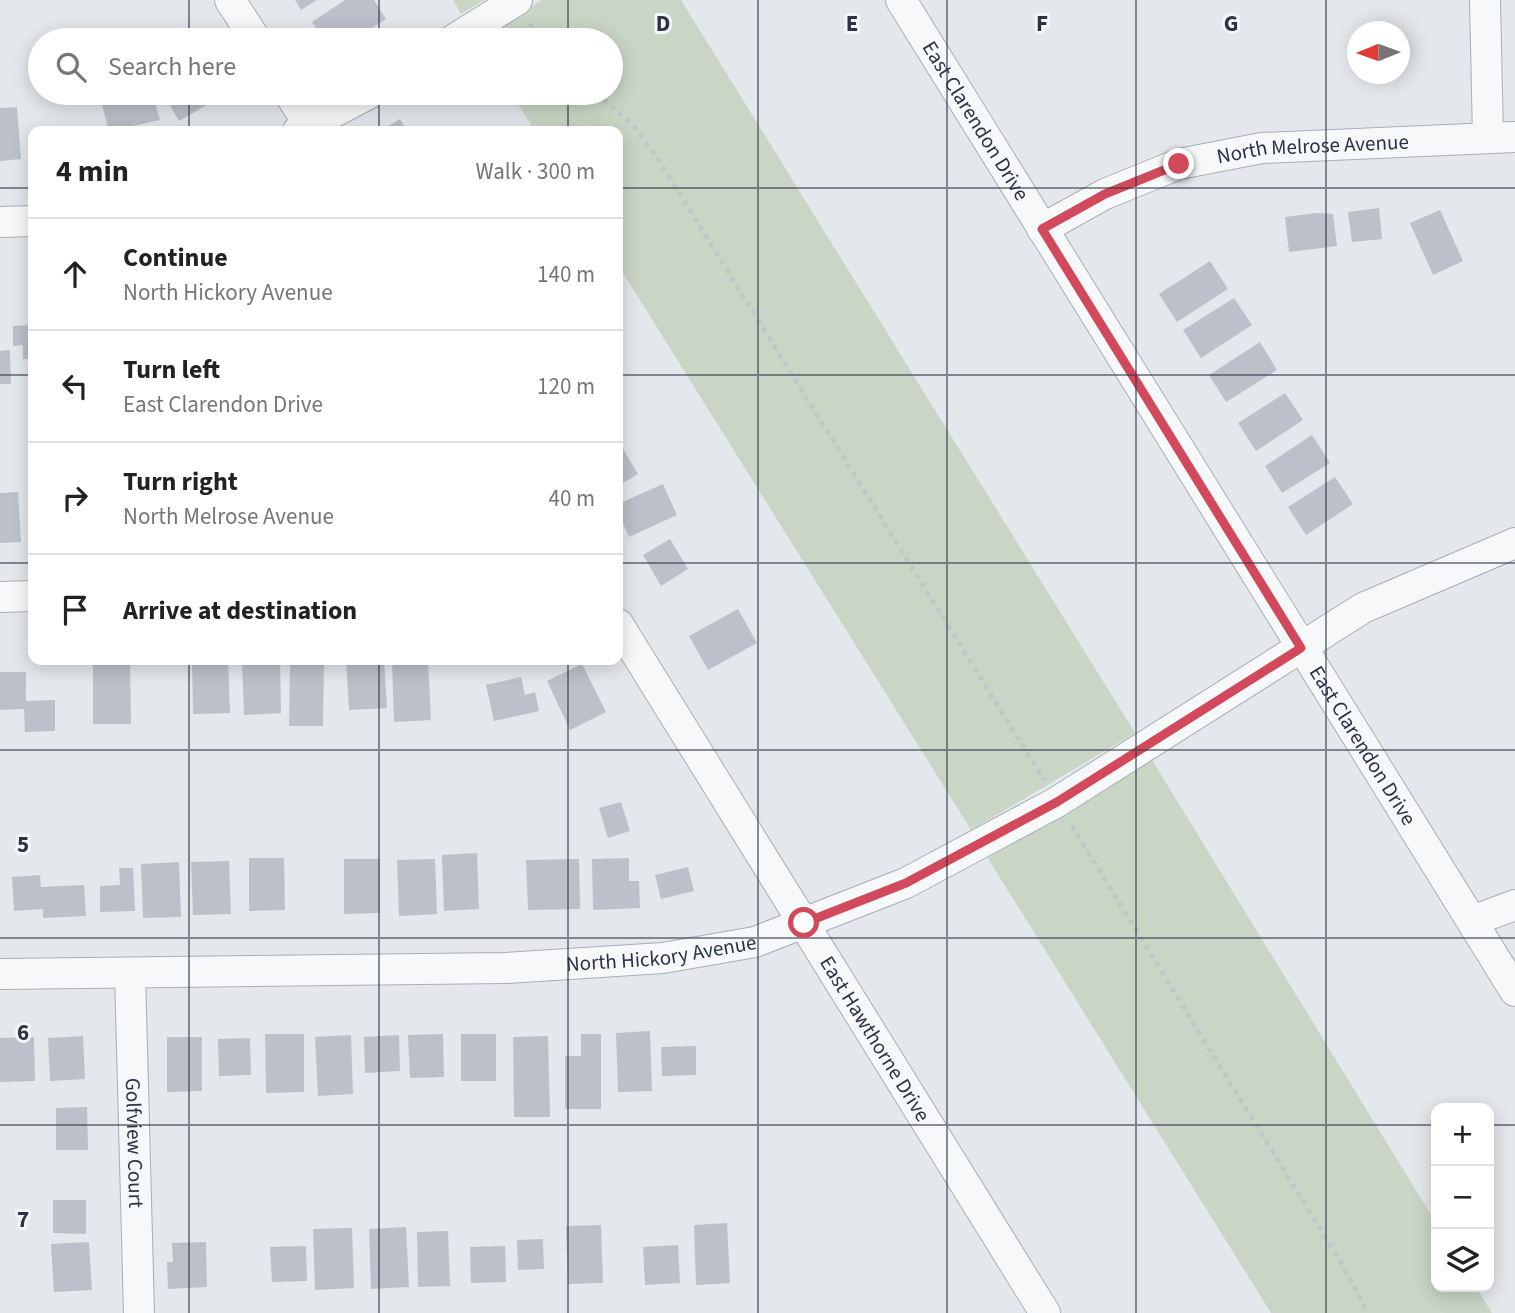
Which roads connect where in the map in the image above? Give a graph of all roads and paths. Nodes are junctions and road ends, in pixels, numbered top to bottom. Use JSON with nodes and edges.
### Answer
{"nodes":[{"id":1,"x":230,"y":0,"type":"edge"},
{"id":2,"x":517,"y":0,"type":"edge"},
{"id":3,"x":901,"y":0,"type":"edge"},
{"id":4,"x":1485,"y":0,"type":"edge"},
{"id":5,"x":248,"y":28,"type":"edge"},
{"id":6,"x":472,"y":28,"type":"edge"},
{"id":7,"x":295,"y":105,"type":"edge"},
{"id":8,"x":349,"y":105,"type":"edge"},
{"id":9,"x":610,"y":105,"type":"edge"},
{"id":10,"x":306,"y":126,"type":"edge"},
{"id":11,"x":312,"y":126,"type":"edge"},
{"id":12,"x":1502,"y":137,"type":"edge"},
{"id":13,"x":28,"y":220,"type":"edge"},
{"id":14,"x":0,"y":222,"type":"edge"},
{"id":15,"x":1042,"y":229,"type":"junction"},
{"id":16,"x":1515,"y":543,"type":"edge"},
{"id":17,"x":28,"y":596,"type":"edge"},
{"id":18,"x":0,"y":597,"type":"edge"},
{"id":19,"x":623,"y":632,"type":"edge"},
{"id":20,"x":1301,"y":648,"type":"junction"},
{"id":21,"x":1049,"y":788,"type":"dead end"},
{"id":22,"x":1064,"y":814,"type":"dead end"},
{"id":23,"x":1515,"y":905,"type":"edge"},
{"id":24,"x":1472,"y":921,"type":"junction"},
{"id":25,"x":804,"y":923,"type":"junction"},
{"id":26,"x":130,"y":972,"type":"junction"},
{"id":27,"x":0,"y":974,"type":"edge"},
{"id":28,"x":1515,"y":991,"type":"edge"},
{"id":29,"x":139,"y":1313,"type":"edge"},
{"id":30,"x":1045,"y":1313,"type":"edge"},
{"id":31,"x":1368,"y":1313,"type":"edge"}],
"edges":[{"from":1,"to":5,"type":"street"},
{"from":2,"to":6,"type":"street"},
{"from":3,"to":15,"type":"street","name":"East Clarendon Drive"},
{"from":4,"to":12,"type":"street"},
{"from":7,"to":10,"type":"street"},
{"from":8,"to":11,"type":"street"},
{"from":9,"to":21,"type":"path"},
{"from":12,"to":15,"type":"street","name":"North Melrose Avenue"},
{"from":13,"to":14,"type":"street"},
{"from":15,"to":20,"type":"street","name":"East Clarendon Drive"},
{"from":16,"to":20,"type":"street","name":"North Hickory Avenue"},
{"from":17,"to":18,"type":"street"},
{"from":19,"to":25,"type":"street","name":"East Hawthorne Drive"},
{"from":20,"to":24,"type":"street","name":"East Clarendon Drive"},
{"from":20,"to":25,"type":"street","name":"North Hickory Avenue"},
{"from":22,"to":31,"type":"path"},
{"from":23,"to":24,"type":"street"},
{"from":24,"to":28,"type":"street","name":"East Clarendon Drive"},
{"from":25,"to":26,"type":"street","name":"North Hickory Avenue"},
{"from":25,"to":30,"type":"street","name":"East Hawthorne Drive"},
{"from":26,"to":27,"type":"street","name":"North Hickory Avenue"},
{"from":26,"to":29,"type":"street","name":"Golfview Court"}]}
